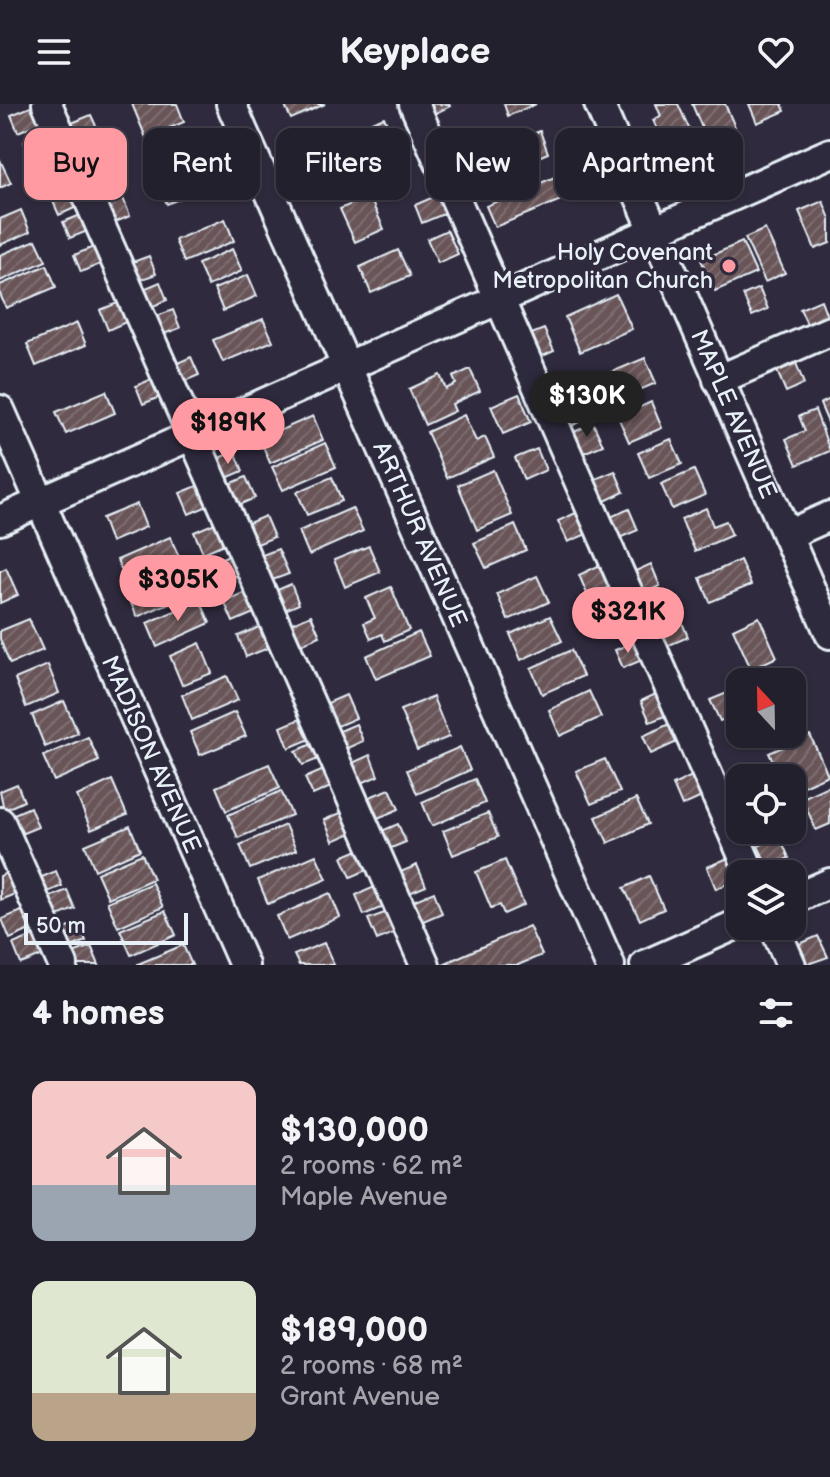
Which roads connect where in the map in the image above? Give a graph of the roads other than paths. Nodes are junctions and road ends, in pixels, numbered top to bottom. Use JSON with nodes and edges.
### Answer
{"nodes":[{"id":1,"x":47,"y":104,"type":"edge"},
{"id":2,"x":231,"y":104,"type":"edge"},
{"id":3,"x":414,"y":104,"type":"edge"},
{"id":4,"x":599,"y":104,"type":"edge"},
{"id":5,"x":830,"y":153,"type":"edge"},
{"id":6,"x":653,"y":231,"type":"junction"},
{"id":7,"x":500,"y":299,"type":"junction"},
{"id":8,"x":830,"y":331,"type":"edge"},
{"id":9,"x":346,"y":366,"type":"junction"},
{"id":10,"x":718,"y":380,"type":"junction"},
{"id":11,"x":0,"y":410,"type":"edge"},
{"id":12,"x":192,"y":435,"type":"junction"},
{"id":13,"x":40,"y":502,"type":"junction"},
{"id":14,"x":830,"y":516,"type":"edge"},
{"id":15,"x":0,"y":520,"type":"edge"},
{"id":16,"x":787,"y":535,"type":"junction"},
{"id":17,"x":830,"y":634,"type":"edge"},
{"id":18,"x":0,"y":822,"type":"edge"},
{"id":19,"x":745,"y":860,"type":"edge"},
{"id":20,"x":830,"y":883,"type":"edge"},
{"id":21,"x":806,"y":894,"type":"edge"},
{"id":22,"x":726,"y":929,"type":"edge"},
{"id":23,"x":780,"y":940,"type":"edge"},
{"id":24,"x":63,"y":965,"type":"edge"},
{"id":25,"x":244,"y":965,"type":"edge"},
{"id":26,"x":425,"y":965,"type":"edge"},
{"id":27,"x":610,"y":965,"type":"edge"},
{"id":28,"x":645,"y":965,"type":"edge"},
{"id":29,"x":791,"y":965,"type":"edge"}],
"edges":[{"from":1,"to":12,"type":"street"},
{"from":2,"to":9,"type":"street","name":"ARTHUR AVENUE"},
{"from":3,"to":7,"type":"street"},
{"from":4,"to":6,"type":"street","name":"MAPLE AVENUE"},
{"from":5,"to":6,"type":"street"},
{"from":6,"to":7,"type":"street"},
{"from":6,"to":10,"type":"street","name":"MAPLE AVENUE"},
{"from":7,"to":9,"type":"street"},
{"from":7,"to":19,"type":"street"},
{"from":8,"to":10,"type":"street"},
{"from":9,"to":12,"type":"street"},
{"from":9,"to":27,"type":"street","name":"ARTHUR AVENUE"},
{"from":10,"to":16,"type":"street","name":"MAPLE AVENUE"},
{"from":11,"to":13,"type":"street","name":"MADISON AVENUE"},
{"from":12,"to":13,"type":"street"},
{"from":12,"to":26,"type":"street"},
{"from":13,"to":15,"type":"street"},
{"from":13,"to":25,"type":"street","name":"MADISON AVENUE"},
{"from":14,"to":16,"type":"street"},
{"from":16,"to":17,"type":"street","name":"MAPLE AVENUE"},
{"from":18,"to":24,"type":"street"},
{"from":20,"to":21,"type":"street"},
{"from":22,"to":28,"type":"street"},
{"from":23,"to":29,"type":"street"}]}
